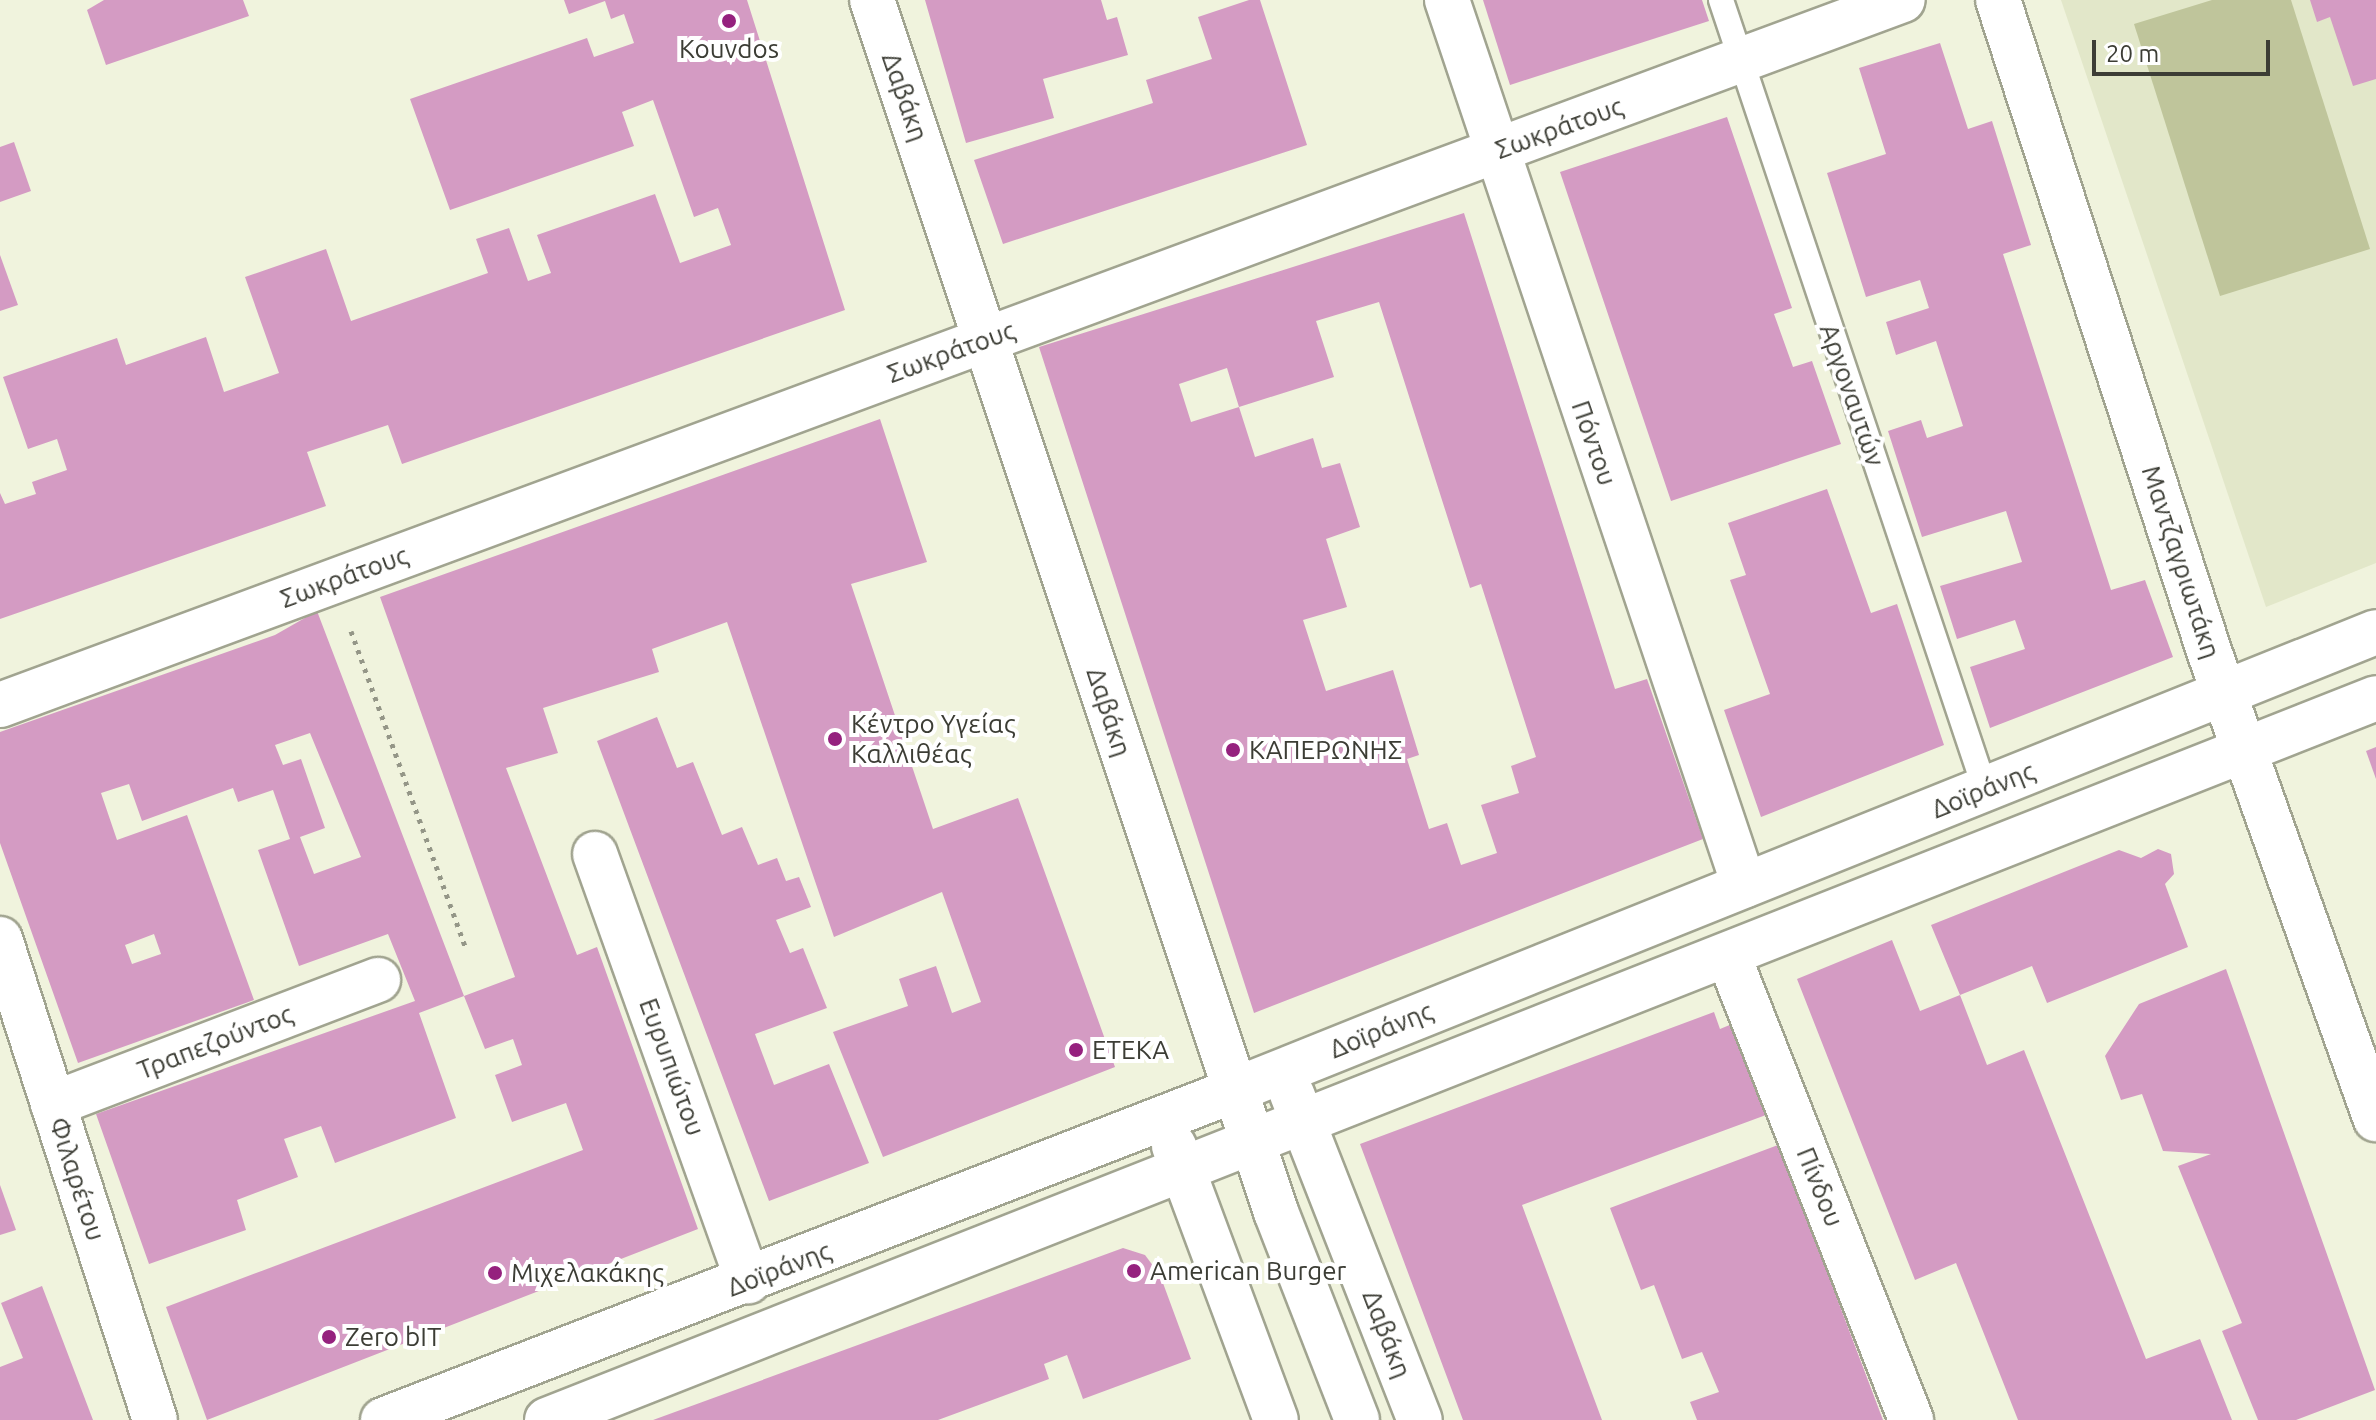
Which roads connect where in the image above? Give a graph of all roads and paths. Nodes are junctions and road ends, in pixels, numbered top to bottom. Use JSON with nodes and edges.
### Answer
{"nodes":[{"id":1,"x":872,"y":0,"type":"edge"},
{"id":2,"x":1447,"y":0,"type":"edge"},
{"id":3,"x":1721,"y":0,"type":"edge"},
{"id":4,"x":1903,"y":0,"type":"edge"},
{"id":5,"x":1998,"y":0,"type":"edge"},
{"id":6,"x":1739,"y":61,"type":"junction"},
{"id":7,"x":1494,"y":152,"type":"junction"},
{"id":8,"x":986,"y":339,"type":"junction"},
{"id":9,"x":333,"y":581,"type":"junction"},
{"id":10,"x":2376,"y":632,"type":"edge"},
{"id":11,"x":2224,"y":693,"type":"junction"},
{"id":12,"x":2376,"y":698,"type":"edge"},
{"id":13,"x":0,"y":705,"type":"edge"},
{"id":14,"x":2245,"y":750,"type":"junction"},
{"id":15,"x":1985,"y":789,"type":"junction"},
{"id":16,"x":595,"y":854,"type":"dead end"},
{"id":17,"x":1744,"y":885,"type":"junction"},
{"id":18,"x":0,"y":939,"type":"edge"},
{"id":19,"x":465,"y":946,"type":"dead end"},
{"id":20,"x":1728,"y":955,"type":"junction"},
{"id":21,"x":378,"y":980,"type":"dead end"},
{"id":22,"x":1282,"y":1070,"type":"junction"},
{"id":23,"x":1235,"y":1090,"type":"junction"},
{"id":24,"x":53,"y":1104,"type":"junction"},
{"id":25,"x":1163,"y":1117,"type":"junction"},
{"id":26,"x":2376,"y":1119,"type":"edge"},
{"id":27,"x":1305,"y":1122,"type":"junction"},
{"id":28,"x":1252,"y":1143,"type":"junction"},
{"id":29,"x":1184,"y":1174,"type":"junction"},
{"id":30,"x":748,"y":1281,"type":"junction"},
{"id":31,"x":155,"y":1420,"type":"edge"},
{"id":32,"x":383,"y":1420,"type":"edge"},
{"id":33,"x":547,"y":1420,"type":"edge"},
{"id":34,"x":1276,"y":1420,"type":"edge"},
{"id":35,"x":1357,"y":1420,"type":"edge"},
{"id":36,"x":1420,"y":1420,"type":"edge"},
{"id":37,"x":1911,"y":1420,"type":"edge"}],
"edges":[{"from":1,"to":8,"type":"street","name":"Δαβάκη"},
{"from":2,"to":7,"type":"street","name":"Πόντου"},
{"from":3,"to":6,"type":"lane","name":"Αργοναυτών"},
{"from":4,"to":6,"type":"street","name":"Σωκράτους"},
{"from":5,"to":11,"type":"street","name":"Μαντζαγριωτάκη"},
{"from":6,"to":7,"type":"street","name":"Σωκράτους"},
{"from":6,"to":15,"type":"lane","name":"Αργοναυτών"},
{"from":7,"to":8,"type":"street","name":"Σωκράτους"},
{"from":7,"to":17,"type":"street","name":"Πόντου"},
{"from":8,"to":9,"type":"street","name":"Σωκράτους"},
{"from":8,"to":23,"type":"street","name":"Δαβάκη"},
{"from":9,"to":13,"type":"street","name":"Σωκράτους"},
{"from":9,"to":19,"type":"path"},
{"from":10,"to":11,"type":"street","name":"Δοϊράνης"},
{"from":11,"to":14,"type":"street","name":"Μαντζαγριωτάκη"},
{"from":11,"to":15,"type":"street","name":"Δοϊράνης"},
{"from":12,"to":14,"type":"street"},
{"from":14,"to":20,"type":"street"},
{"from":14,"to":26,"type":"street","name":"Μαντζαγριωτάκη"},
{"from":15,"to":17,"type":"street","name":"Δοϊράνης"},
{"from":16,"to":30,"type":"street","name":"Ευρυπιώτου"},
{"from":17,"to":22,"type":"street","name":"Δοϊράνης"},
{"from":18,"to":24,"type":"street","name":"Φιλαρέτου"},
{"from":20,"to":27,"type":"street"},
{"from":20,"to":37,"type":"street","name":"Πίνδου"},
{"from":21,"to":24,"type":"street","name":"Τραπεζούντος"},
{"from":22,"to":23,"type":"street","name":"Δοϊράνης"},
{"from":22,"to":27,"type":"street","name":"Δαβάκη"},
{"from":23,"to":25,"type":"street","name":"Δοϊράνης"},
{"from":23,"to":28,"type":"street","name":"Δαβάκη"},
{"from":24,"to":31,"type":"street","name":"Φιλαρέτου"},
{"from":25,"to":29,"type":"street"},
{"from":25,"to":30,"type":"street","name":"Δοϊράνης"},
{"from":27,"to":28,"type":"street"},
{"from":27,"to":36,"type":"street","name":"Δαβάκη"},
{"from":28,"to":29,"type":"street"},
{"from":28,"to":35,"type":"street","name":"Δαβάκη"},
{"from":29,"to":33,"type":"street"},
{"from":29,"to":34,"type":"street"},
{"from":30,"to":32,"type":"street","name":"Δοϊράνης"}]}
